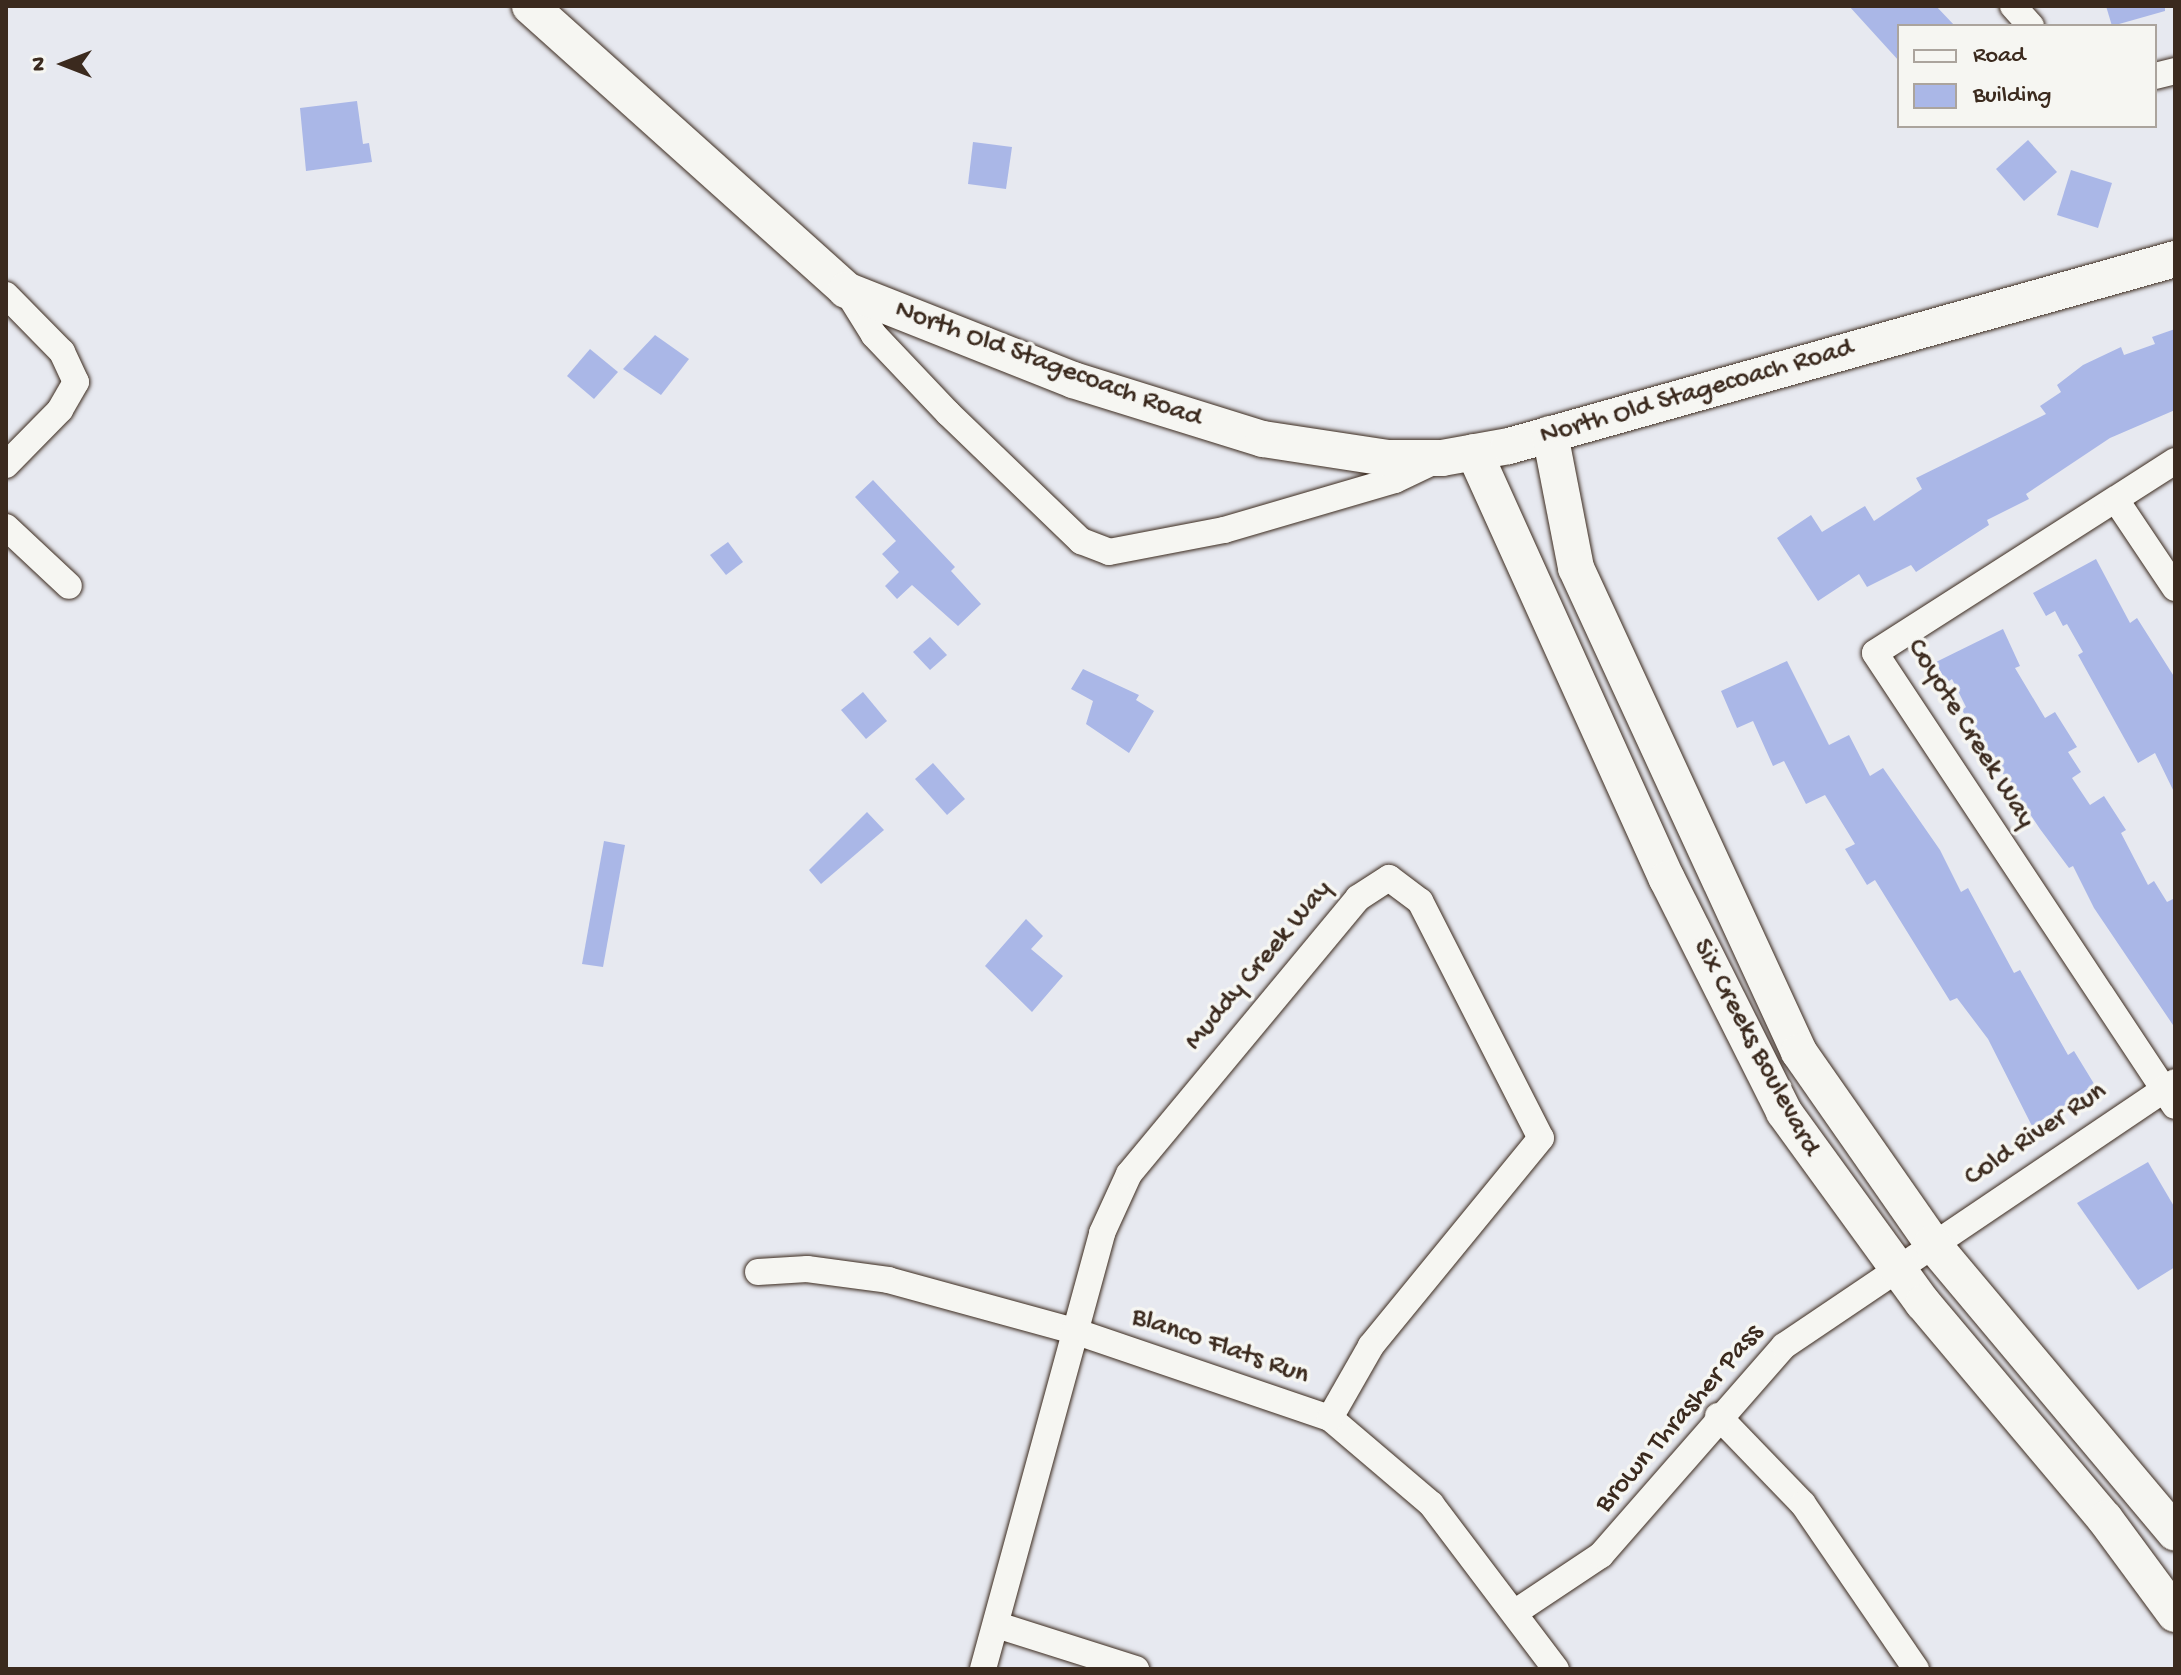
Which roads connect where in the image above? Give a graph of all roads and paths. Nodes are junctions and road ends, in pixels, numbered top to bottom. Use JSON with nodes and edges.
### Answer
{"nodes":[{"id":1,"x":530,"y":6,"type":"edge"},
{"id":2,"x":2013,"y":6,"type":"edge"},
{"id":3,"x":2029,"y":24,"type":"edge"},
{"id":4,"x":2175,"y":259,"type":"edge"},
{"id":5,"x":846,"y":290,"type":"junction"},
{"id":6,"x":6,"y":295,"type":"edge"},
{"id":7,"x":1550,"y":434,"type":"junction"},
{"id":8,"x":1458,"y":455,"type":"junction"},
{"id":9,"x":2175,"y":461,"type":"edge"},
{"id":10,"x":6,"y":465,"type":"edge"},
{"id":11,"x":2116,"y":500,"type":"junction"},
{"id":12,"x":6,"y":527,"type":"edge"},
{"id":13,"x":69,"y":586,"type":"dead end"},
{"id":14,"x":2175,"y":588,"type":"edge"},
{"id":15,"x":2171,"y":1092,"type":"edge"},
{"id":16,"x":1932,"y":1243,"type":"junction"},
{"id":17,"x":1896,"y":1267,"type":"junction"},
{"id":18,"x":758,"y":1272,"type":"dead end"},
{"id":19,"x":1074,"y":1331,"type":"junction"},
{"id":20,"x":1718,"y":1416,"type":"junction"},
{"id":21,"x":1330,"y":1418,"type":"junction"},
{"id":22,"x":2175,"y":1533,"type":"edge"},
{"id":23,"x":1517,"y":1611,"type":"junction"},
{"id":24,"x":2175,"y":1614,"type":"edge"},
{"id":25,"x":997,"y":1625,"type":"junction"},
{"id":26,"x":983,"y":1669,"type":"edge"},
{"id":27,"x":1136,"y":1669,"type":"edge"},
{"id":28,"x":1556,"y":1669,"type":"edge"},
{"id":29,"x":1916,"y":1669,"type":"edge"}],
"edges":[{"from":1,"to":5,"type":"street","name":"North Old Stagecoach Road"},
{"from":2,"to":3,"type":"street"},
{"from":4,"to":7,"type":"street","name":"North Old Stagecoach Road"},
{"from":5,"to":8,"type":"street","name":"North Old Stagecoach Road"},
{"from":5,"to":8,"type":"street"},
{"from":6,"to":10,"type":"street"},
{"from":7,"to":8,"type":"street","name":"North Old Stagecoach Road"},
{"from":7,"to":16,"type":"street","name":"Six Creeks Boulevard"},
{"from":8,"to":17,"type":"street","name":"Six Creeks Boulevard"},
{"from":9,"to":11,"type":"street","name":"Coyote Creek Way"},
{"from":11,"to":14,"type":"street"},
{"from":11,"to":15,"type":"street","name":"Coyote Creek Way"},
{"from":12,"to":13,"type":"street"},
{"from":15,"to":16,"type":"street","name":"Cold River Run"},
{"from":16,"to":17,"type":"street","name":"Brown Thrasher Pass"},
{"from":16,"to":22,"type":"street","name":"Six Creeks Boulevard"},
{"from":17,"to":20,"type":"street","name":"Brown Thrasher Pass"},
{"from":17,"to":24,"type":"street","name":"Six Creeks Boulevard"},
{"from":18,"to":19,"type":"street","name":"Blanco Flats Run"},
{"from":19,"to":21,"type":"street","name":"Blanco Flats Run"},
{"from":19,"to":21,"type":"street","name":"Muddy Creek Way"},
{"from":19,"to":25,"type":"street","name":"Muddy Creek Way"},
{"from":20,"to":23,"type":"street","name":"Brown Thrasher Pass"},
{"from":20,"to":29,"type":"street"},
{"from":21,"to":23,"type":"street","name":"Blanco Flats Run"},
{"from":23,"to":28,"type":"street","name":"Blanco Flats Run"},
{"from":25,"to":26,"type":"street","name":"Muddy Creek Way"},
{"from":25,"to":27,"type":"street"}]}
